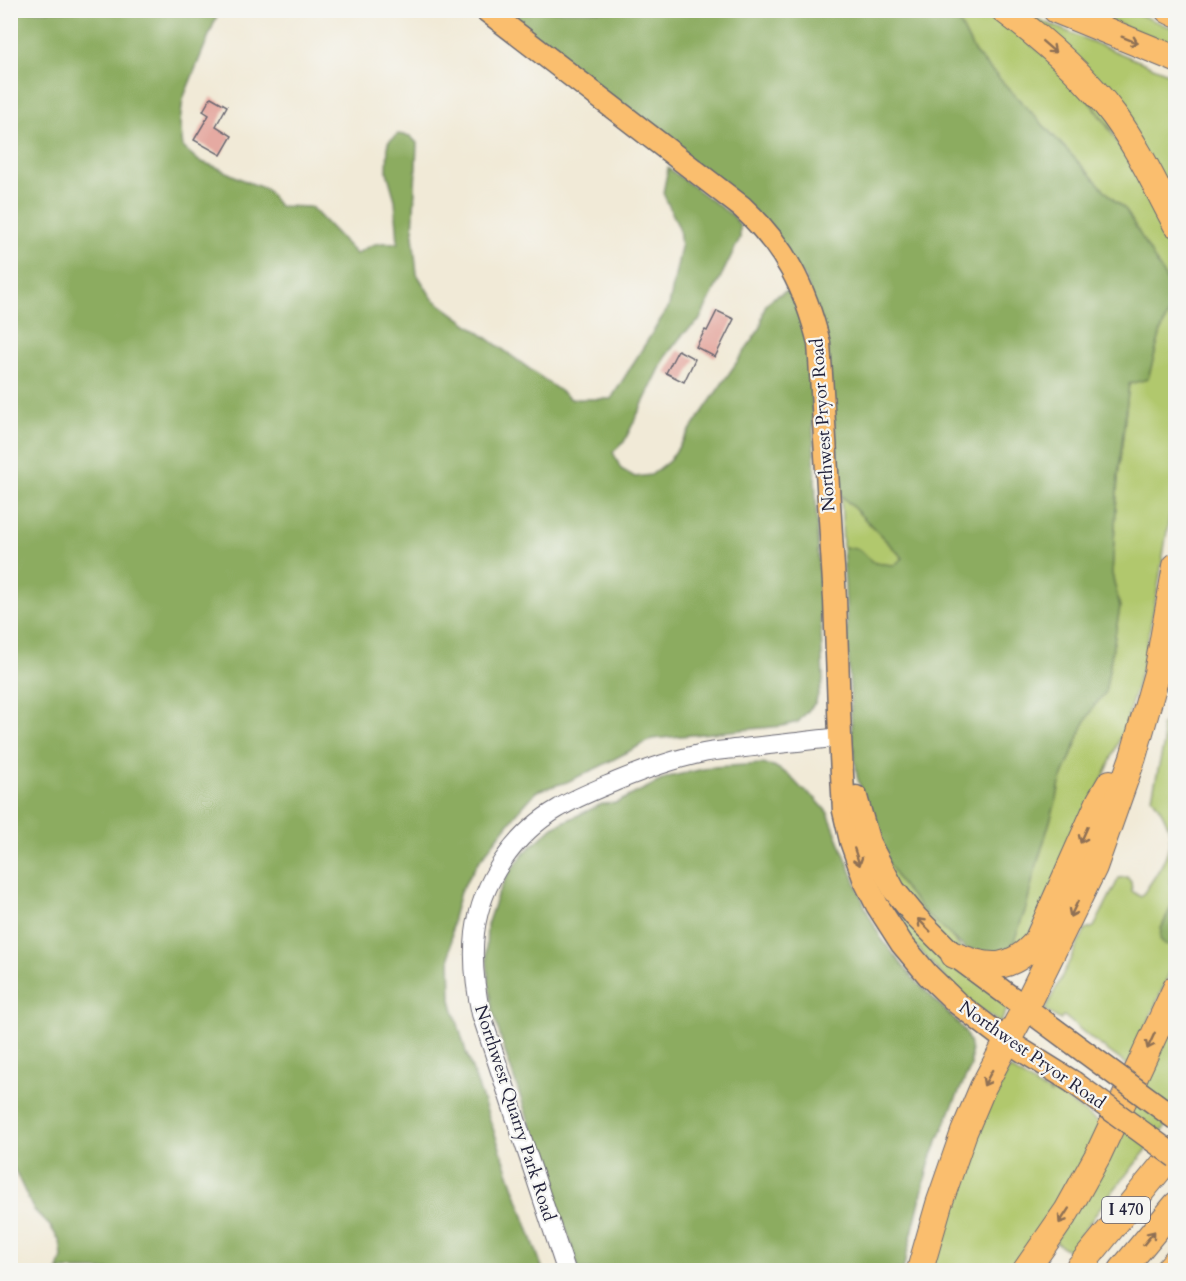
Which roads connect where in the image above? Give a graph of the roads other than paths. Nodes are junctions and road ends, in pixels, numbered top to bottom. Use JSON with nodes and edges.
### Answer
{"nodes":[{"id":1,"x":486,"y":10,"type":"edge"},
{"id":2,"x":1004,"y":10,"type":"edge"},
{"id":3,"x":1056,"y":10,"type":"edge"},
{"id":4,"x":1168,"y":10,"type":"edge"},
{"id":5,"x":1176,"y":14,"type":"edge"},
{"id":6,"x":1176,"y":59,"type":"edge"},
{"id":7,"x":1176,"y":224,"type":"edge"},
{"id":8,"x":1176,"y":566,"type":"edge"},
{"id":9,"x":1147,"y":708,"type":"junction"},
{"id":10,"x":840,"y":737,"type":"junction"},
{"id":11,"x":954,"y":955,"type":"junction"},
{"id":12,"x":1176,"y":988,"type":"edge"},
{"id":13,"x":1025,"y":1008,"type":"junction"},
{"id":14,"x":1007,"y":1041,"type":"junction"},
{"id":15,"x":1176,"y":1119,"type":"edge"},
{"id":16,"x":1176,"y":1149,"type":"edge"},
{"id":17,"x":1176,"y":1157,"type":"edge"},
{"id":18,"x":1176,"y":1205,"type":"edge"},
{"id":19,"x":1176,"y":1261,"type":"edge"},
{"id":20,"x":566,"y":1270,"type":"edge"},
{"id":21,"x":920,"y":1270,"type":"edge"},
{"id":22,"x":1026,"y":1270,"type":"edge"},
{"id":23,"x":1077,"y":1270,"type":"edge"},
{"id":24,"x":1122,"y":1270,"type":"edge"},
{"id":25,"x":1168,"y":1270,"type":"edge"}],
"edges":[{"from":1,"to":10,"type":"main road","name":"Northwest Pryor Road"},
{"from":2,"to":7,"type":"highway","one_way":true},
{"from":3,"to":6,"type":"highway","one_way":true},
{"from":4,"to":5,"type":"highway"},
{"from":8,"to":9,"type":"highway"},
{"from":9,"to":11,"type":"highway","one_way":true},
{"from":9,"to":13,"type":"highway","one_way":true},
{"from":11,"to":10,"type":"main road","name":"Northwest Pryor Road","one_way":true},
{"from":10,"to":14,"type":"main road","name":"Northwest Pryor Road","one_way":true},
{"from":10,"to":20,"type":"street","name":"Northwest Quarry Park Road"},
{"from":11,"to":13,"type":"main road","name":"Northwest Pryor Road"},
{"from":12,"to":22,"type":"highway","one_way":true},
{"from":13,"to":14,"type":"highway"},
{"from":13,"to":15,"type":"main road","name":"Northwest Pryor Road","bridge":true},
{"from":14,"to":17,"type":"main road","name":"Northwest Pryor Road","bridge":true},
{"from":14,"to":21,"type":"highway","one_way":true},
{"from":16,"to":23,"type":"highway","number":"I 470"},
{"from":24,"to":18,"type":"highway","number":"I 470","one_way":true},
{"from":19,"to":25,"type":"highway"}]}
